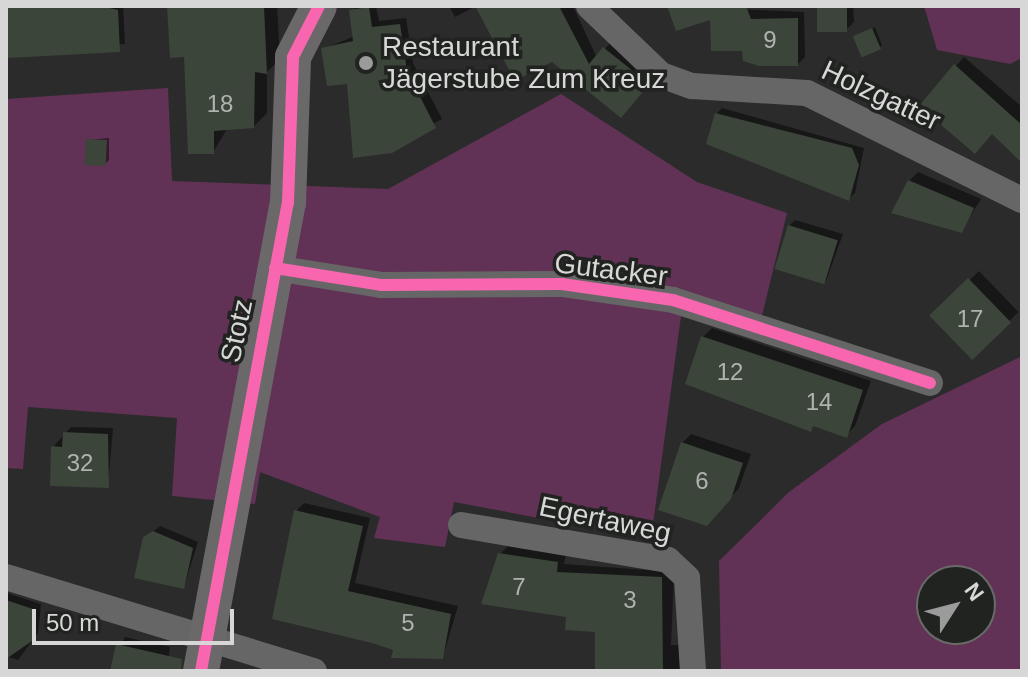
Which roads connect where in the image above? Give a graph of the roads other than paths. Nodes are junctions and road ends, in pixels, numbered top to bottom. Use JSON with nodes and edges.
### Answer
{"nodes":[{"id":1,"x":319,"y":6,"type":"edge"},
{"id":2,"x":589,"y":6,"type":"edge"},
{"id":3,"x":1022,"y":200,"type":"edge"},
{"id":4,"x":275,"y":268,"type":"junction"},
{"id":5,"x":930,"y":383,"type":"dead end"},
{"id":6,"x":461,"y":525,"type":"dead end"},
{"id":7,"x":6,"y":577,"type":"edge"},
{"id":8,"x":205,"y":657,"type":"edge"},
{"id":9,"x":314,"y":671,"type":"edge"},
{"id":10,"x":693,"y":671,"type":"edge"}],
"edges":[{"from":1,"to":4,"type":"street","name":"Stotz"},
{"from":2,"to":3,"type":"street","name":"Holzgatter"},
{"from":4,"to":5,"type":"street","name":"Gutacker"},
{"from":4,"to":8,"type":"street","name":"Stotz"},
{"from":6,"to":10,"type":"street","name":"Egertaweg"},
{"from":7,"to":8,"type":"street"},
{"from":8,"to":9,"type":"street"}]}
